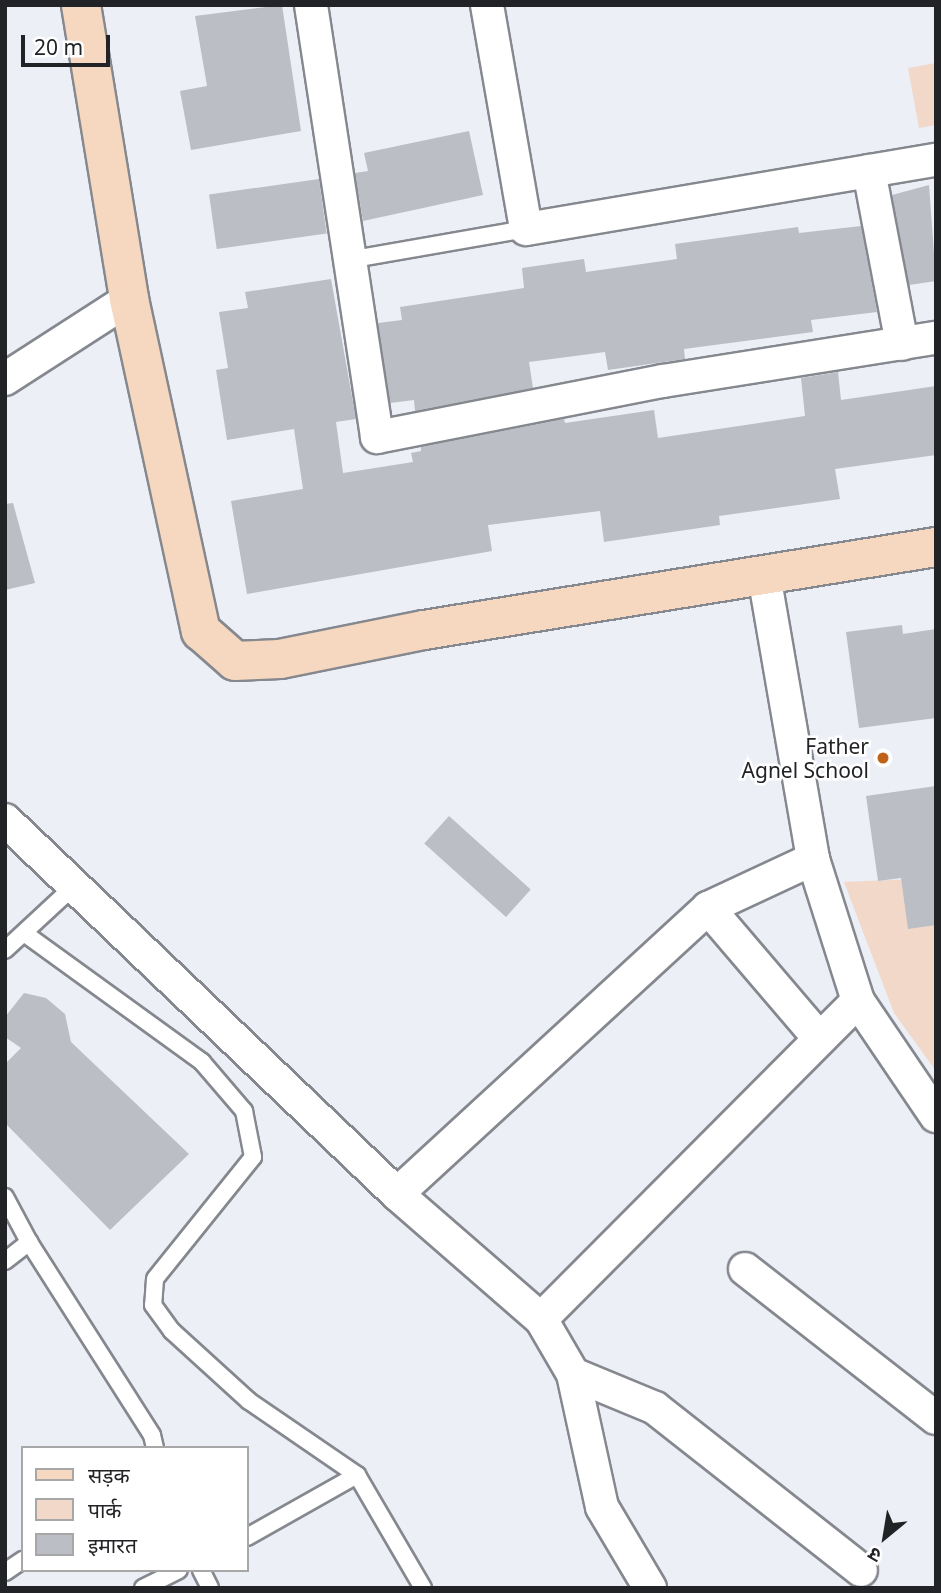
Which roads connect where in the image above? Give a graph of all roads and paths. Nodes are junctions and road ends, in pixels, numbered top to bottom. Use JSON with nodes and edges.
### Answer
{"nodes":[{"id":1,"x":81,"y":5,"type":"edge"},
{"id":2,"x":311,"y":5,"type":"edge"},
{"id":3,"x":487,"y":5,"type":"edge"},
{"id":4,"x":936,"y":160,"type":"edge"},
{"id":5,"x":869,"y":172,"type":"junction"},
{"id":6,"x":526,"y":229,"type":"junction"},
{"id":7,"x":348,"y":260,"type":"junction"},
{"id":8,"x":129,"y":299,"type":"junction"},
{"id":9,"x":936,"y":338,"type":"edge"},
{"id":10,"x":902,"y":344,"type":"junction"},
{"id":11,"x":5,"y":379,"type":"edge"},
{"id":12,"x":936,"y":547,"type":"edge"},
{"id":13,"x":764,"y":575,"type":"junction"},
{"id":14,"x":5,"y":820,"type":"edge"},
{"id":15,"x":813,"y":859,"type":"junction"},
{"id":16,"x":74,"y":886,"type":"junction"},
{"id":17,"x":708,"y":908,"type":"junction"},
{"id":18,"x":24,"y":933,"type":"junction"},
{"id":19,"x":5,"y":950,"type":"edge"},
{"id":20,"x":858,"y":1002,"type":"junction"},
{"id":21,"x":818,"y":1037,"type":"junction"},
{"id":22,"x":936,"y":1116,"type":"edge"},
{"id":23,"x":397,"y":1194,"type":"junction"},
{"id":24,"x":5,"y":1197,"type":"edge"},
{"id":25,"x":29,"y":1242,"type":"junction"},
{"id":26,"x":5,"y":1261,"type":"edge"},
{"id":27,"x":745,"y":1269,"type":"dead end"},
{"id":28,"x":541,"y":1319,"type":"junction"},
{"id":29,"x":573,"y":1374,"type":"junction"},
{"id":30,"x":936,"y":1418,"type":"edge"},
{"id":31,"x":155,"y":1446,"type":"edge"},
{"id":32,"x":357,"y":1475,"type":"junction"},
{"id":33,"x":248,"y":1536,"type":"edge"},
{"id":34,"x":21,"y":1561,"type":"edge"},
{"id":35,"x":861,"y":1570,"type":"dead end"},
{"id":36,"x":5,"y":1572,"type":"edge"},
{"id":37,"x":175,"y":1572,"type":"edge"},
{"id":38,"x":202,"y":1572,"type":"edge"},
{"id":39,"x":143,"y":1588,"type":"edge"},
{"id":40,"x":210,"y":1588,"type":"edge"},
{"id":41,"x":423,"y":1588,"type":"edge"},
{"id":42,"x":650,"y":1588,"type":"edge"}],
"edges":[{"from":1,"to":8,"type":"street"},
{"from":2,"to":7,"type":"street"},
{"from":3,"to":6,"type":"street"},
{"from":4,"to":5,"type":"street"},
{"from":5,"to":6,"type":"street"},
{"from":5,"to":10,"type":"street"},
{"from":6,"to":7,"type":"lane"},
{"from":7,"to":10,"type":"street"},
{"from":8,"to":11,"type":"street"},
{"from":8,"to":13,"type":"street"},
{"from":9,"to":10,"type":"street"},
{"from":12,"to":13,"type":"street"},
{"from":13,"to":15,"type":"street"},
{"from":14,"to":16,"type":"street"},
{"from":15,"to":17,"type":"street"},
{"from":15,"to":20,"type":"street"},
{"from":16,"to":18,"type":"lane"},
{"from":16,"to":23,"type":"street"},
{"from":17,"to":21,"type":"street"},
{"from":17,"to":23,"type":"street"},
{"from":18,"to":19,"type":"lane"},
{"from":18,"to":32,"type":"lane"},
{"from":20,"to":21,"type":"street"},
{"from":20,"to":22,"type":"street"},
{"from":21,"to":28,"type":"street"},
{"from":23,"to":28,"type":"street"},
{"from":24,"to":25,"type":"lane"},
{"from":25,"to":26,"type":"lane"},
{"from":25,"to":31,"type":"lane"},
{"from":27,"to":30,"type":"street"},
{"from":28,"to":29,"type":"street"},
{"from":29,"to":35,"type":"street"},
{"from":29,"to":42,"type":"street"},
{"from":32,"to":33,"type":"lane"},
{"from":32,"to":41,"type":"lane"},
{"from":34,"to":36,"type":"lane"},
{"from":37,"to":39,"type":"lane"},
{"from":38,"to":40,"type":"lane"}]}
